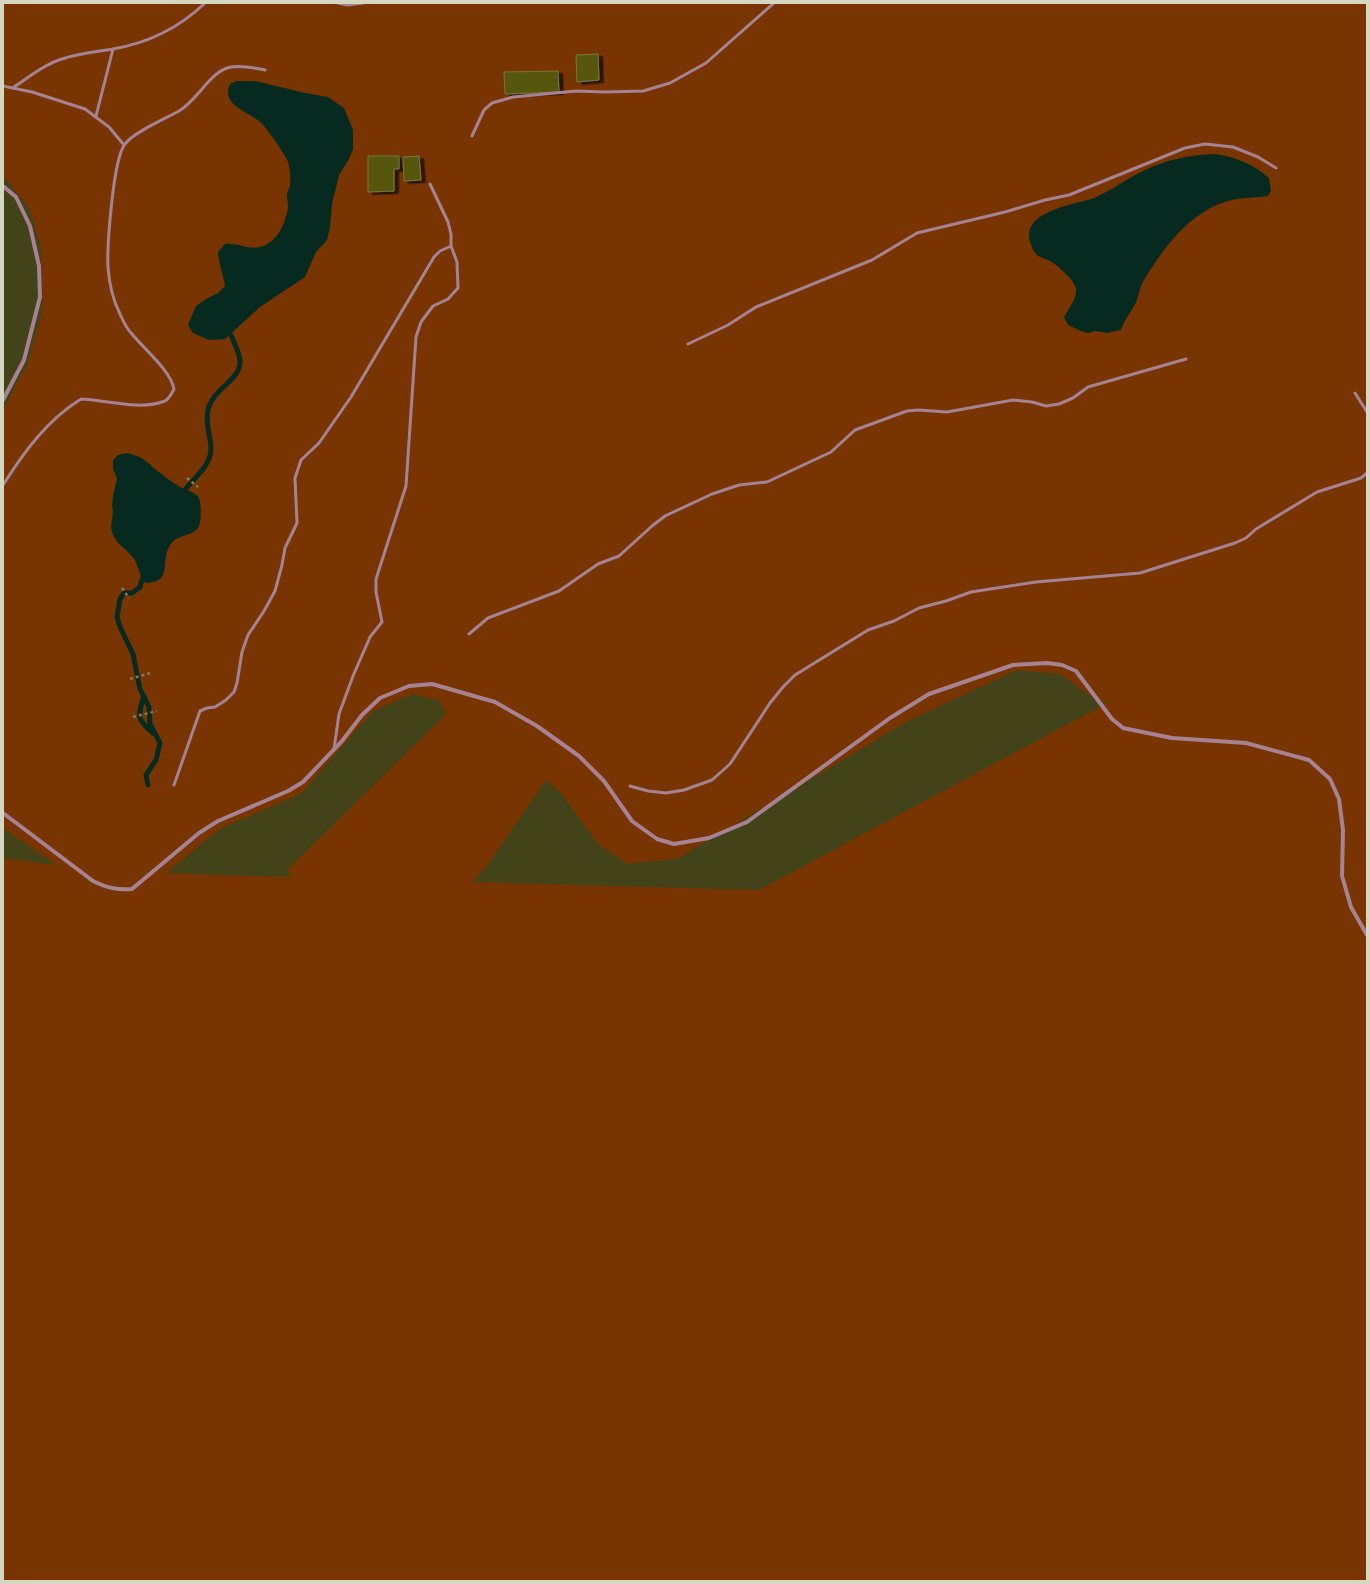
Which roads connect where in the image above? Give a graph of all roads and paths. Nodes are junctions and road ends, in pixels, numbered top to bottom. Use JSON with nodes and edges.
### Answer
{"nodes":[{"id":1,"x":206,"y":3,"type":"edge"},
{"id":2,"x":338,"y":3,"type":"edge"},
{"id":3,"x":363,"y":3,"type":"edge"},
{"id":4,"x":774,"y":3,"type":"edge"},
{"id":5,"x":113,"y":49,"type":"junction"},
{"id":6,"x":264,"y":70,"type":"dead end"},
{"id":7,"x":3,"y":86,"type":"edge"},
{"id":8,"x":14,"y":87,"type":"junction"},
{"id":9,"x":96,"y":116,"type":"junction"},
{"id":10,"x":472,"y":136,"type":"dead end"},
{"id":11,"x":124,"y":145,"type":"junction"},
{"id":12,"x":1276,"y":168,"type":"dead end"},
{"id":13,"x":430,"y":184,"type":"dead end"},
{"id":14,"x":3,"y":186,"type":"edge"},
{"id":15,"x":451,"y":246,"type":"junction"},
{"id":16,"x":688,"y":344,"type":"dead end"},
{"id":17,"x":1186,"y":359,"type":"dead end"},
{"id":18,"x":1355,"y":393,"type":"dead end"},
{"id":19,"x":3,"y":400,"type":"edge"},
{"id":20,"x":1367,"y":412,"type":"edge"},
{"id":21,"x":1367,"y":473,"type":"edge"},
{"id":22,"x":187,"y":478,"type":"dead end"},
{"id":23,"x":3,"y":486,"type":"edge"},
{"id":24,"x":198,"y":487,"type":"dead end"},
{"id":25,"x":122,"y":588,"type":"dead end"},
{"id":26,"x":129,"y":598,"type":"dead end"},
{"id":27,"x":469,"y":634,"type":"dead end"},
{"id":28,"x":150,"y":673,"type":"dead end"},
{"id":29,"x":130,"y":679,"type":"dead end"},
{"id":30,"x":157,"y":711,"type":"dead end"},
{"id":31,"x":132,"y":717,"type":"dead end"},
{"id":32,"x":334,"y":750,"type":"junction"},
{"id":33,"x":174,"y":785,"type":"dead end"},
{"id":34,"x":630,"y":786,"type":"dead end"},
{"id":35,"x":3,"y":813,"type":"edge"},
{"id":36,"x":1367,"y":935,"type":"edge"}],
"edges":[{"from":1,"to":5,"type":"lane"},
{"from":2,"to":3,"type":"lane"},
{"from":4,"to":10,"type":"lane"},
{"from":5,"to":8,"type":"lane"},
{"from":5,"to":9,"type":"lane"},
{"from":6,"to":11,"type":"lane"},
{"from":7,"to":8,"type":"lane"},
{"from":8,"to":9,"type":"lane"},
{"from":9,"to":11,"type":"lane"},
{"from":11,"to":23,"type":"lane"},
{"from":12,"to":16,"type":"lane"},
{"from":13,"to":15,"type":"lane"},
{"from":14,"to":19,"type":"street"},
{"from":15,"to":32,"type":"lane"},
{"from":15,"to":33,"type":"lane"},
{"from":17,"to":27,"type":"lane"},
{"from":18,"to":20,"type":"lane"},
{"from":21,"to":34,"type":"lane"},
{"from":22,"to":24,"type":"path"},
{"from":25,"to":26,"type":"path"},
{"from":28,"to":29,"type":"path"},
{"from":30,"to":31,"type":"path"},
{"from":32,"to":35,"type":"street"},
{"from":32,"to":36,"type":"street"}]}
